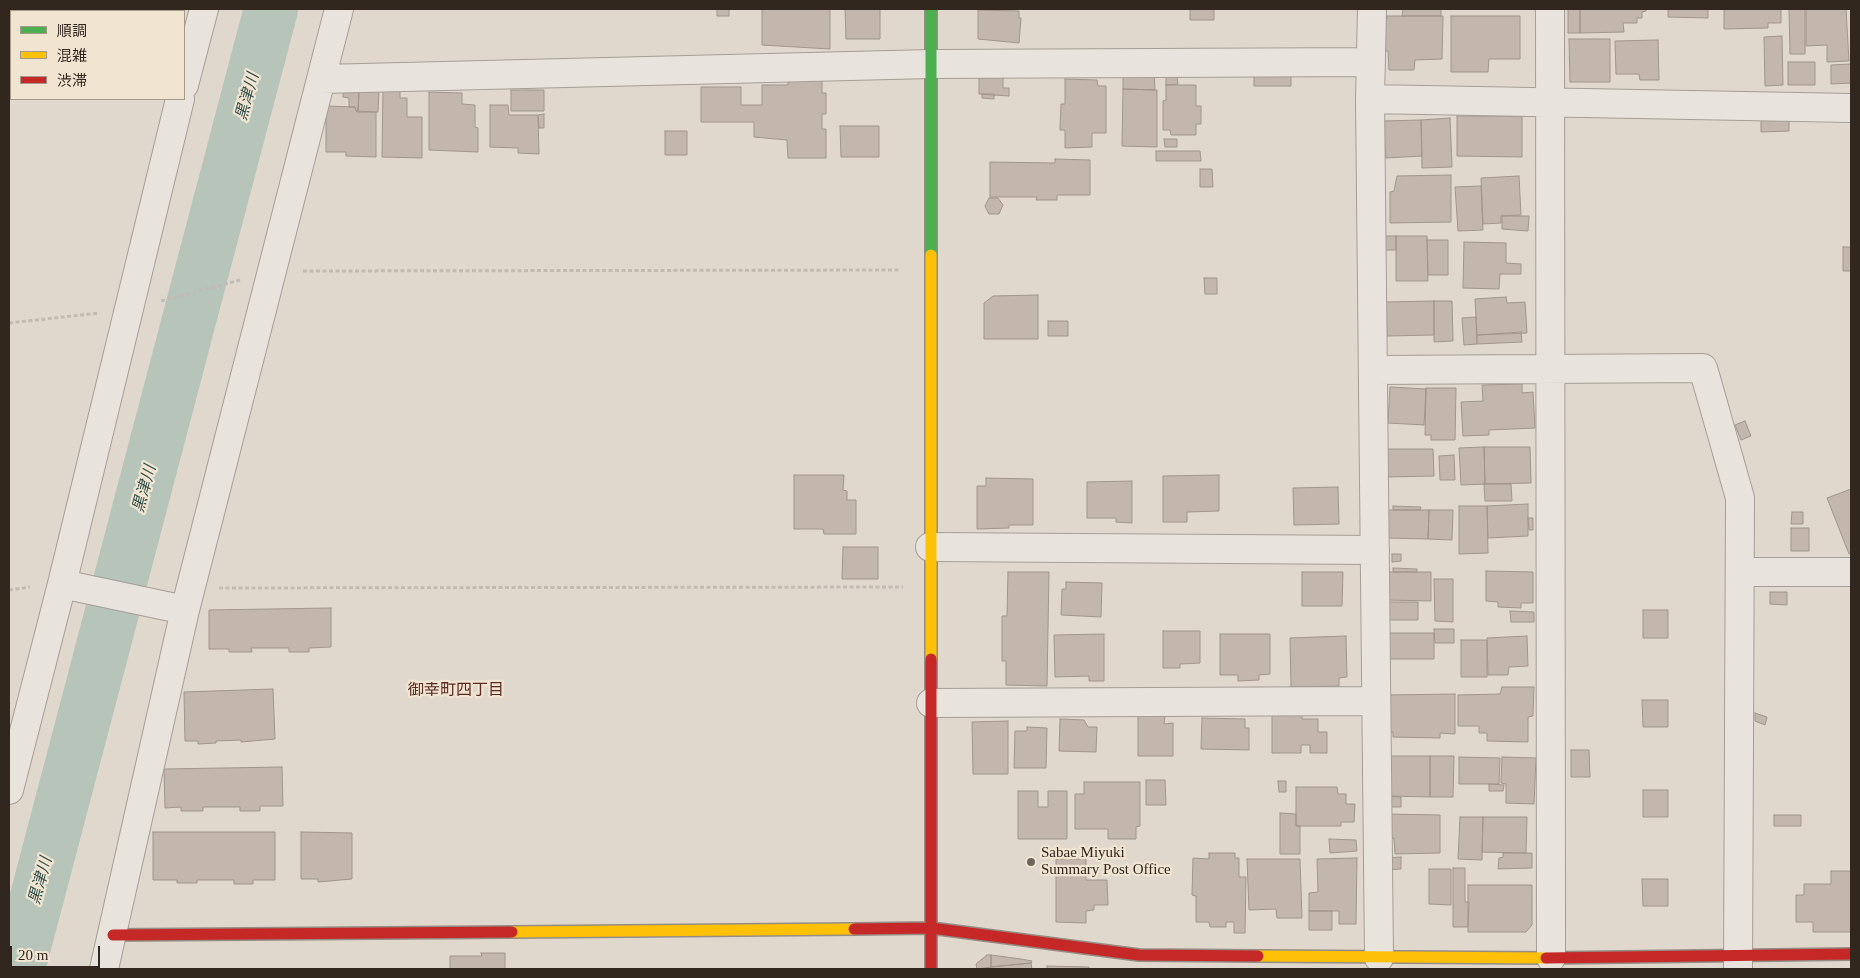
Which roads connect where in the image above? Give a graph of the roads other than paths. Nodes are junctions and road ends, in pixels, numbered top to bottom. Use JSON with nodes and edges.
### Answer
{"nodes":[{"id":1,"x":204,"y":9,"type":"edge"},
{"id":2,"x":339,"y":9,"type":"edge"},
{"id":3,"x":931,"y":9,"type":"edge"},
{"id":4,"x":1372,"y":9,"type":"edge"},
{"id":5,"x":1550,"y":9,"type":"edge"},
{"id":6,"x":1371,"y":62,"type":"junction"},
{"id":7,"x":931,"y":64,"type":"junction"},
{"id":8,"x":322,"y":79,"type":"junction"},
{"id":9,"x":185,"y":81,"type":"edge"},
{"id":10,"x":180,"y":100,"type":"edge"},
{"id":11,"x":1370,"y":100,"type":"junction"},
{"id":12,"x":1551,"y":101,"type":"junction"},
{"id":13,"x":1851,"y":108,"type":"edge"},
{"id":14,"x":1550,"y":368,"type":"junction"},
{"id":15,"x":1374,"y":370,"type":"junction"},
{"id":16,"x":930,"y":547,"type":"junction"},
{"id":17,"x":1375,"y":550,"type":"junction"},
{"id":18,"x":1740,"y":572,"type":"junction"},
{"id":19,"x":1851,"y":572,"type":"edge"},
{"id":20,"x":62,"y":584,"type":"junction"},
{"id":21,"x":188,"y":599,"type":"junction"},
{"id":22,"x":1376,"y":700,"type":"junction"},
{"id":23,"x":931,"y":703,"type":"junction"},
{"id":24,"x":9,"y":790,"type":"edge"},
{"id":25,"x":931,"y":928,"type":"junction"},
{"id":26,"x":113,"y":935,"type":"junction"},
{"id":27,"x":1851,"y":954,"type":"edge"},
{"id":28,"x":1379,"y":958,"type":"junction"},
{"id":29,"x":1552,"y":958,"type":"junction"},
{"id":30,"x":1138,"y":962,"type":"edge"},
{"id":31,"x":1738,"y":962,"type":"edge"},
{"id":32,"x":104,"y":969,"type":"edge"},
{"id":33,"x":931,"y":969,"type":"edge"}],
"edges":[{"from":1,"to":9,"type":"street"},
{"from":2,"to":8,"type":"street"},
{"from":3,"to":7,"type":"street"},
{"from":4,"to":6,"type":"street"},
{"from":5,"to":12,"type":"street"},
{"from":6,"to":7,"type":"street"},
{"from":6,"to":11,"type":"street"},
{"from":7,"to":8,"type":"street"},
{"from":7,"to":16,"type":"street"},
{"from":8,"to":21,"type":"street"},
{"from":10,"to":20,"type":"street"},
{"from":11,"to":12,"type":"street"},
{"from":11,"to":15,"type":"street"},
{"from":12,"to":13,"type":"street"},
{"from":12,"to":14,"type":"street"},
{"from":14,"to":15,"type":"street"},
{"from":14,"to":18,"type":"street"},
{"from":14,"to":29,"type":"street"},
{"from":15,"to":17,"type":"street"},
{"from":16,"to":17,"type":"street"},
{"from":16,"to":23,"type":"street"},
{"from":17,"to":22,"type":"street"},
{"from":18,"to":19,"type":"street"},
{"from":18,"to":31,"type":"street"},
{"from":20,"to":21,"type":"street"},
{"from":20,"to":24,"type":"street"},
{"from":21,"to":26,"type":"street"},
{"from":22,"to":23,"type":"street"},
{"from":22,"to":28,"type":"street"},
{"from":23,"to":25,"type":"street"},
{"from":25,"to":26,"type":"street"},
{"from":25,"to":30,"type":"street"},
{"from":25,"to":33,"type":"street"},
{"from":26,"to":32,"type":"street"},
{"from":27,"to":31,"type":"street"},
{"from":28,"to":29,"type":"street"},
{"from":28,"to":30,"type":"street"},
{"from":29,"to":31,"type":"street"}]}
